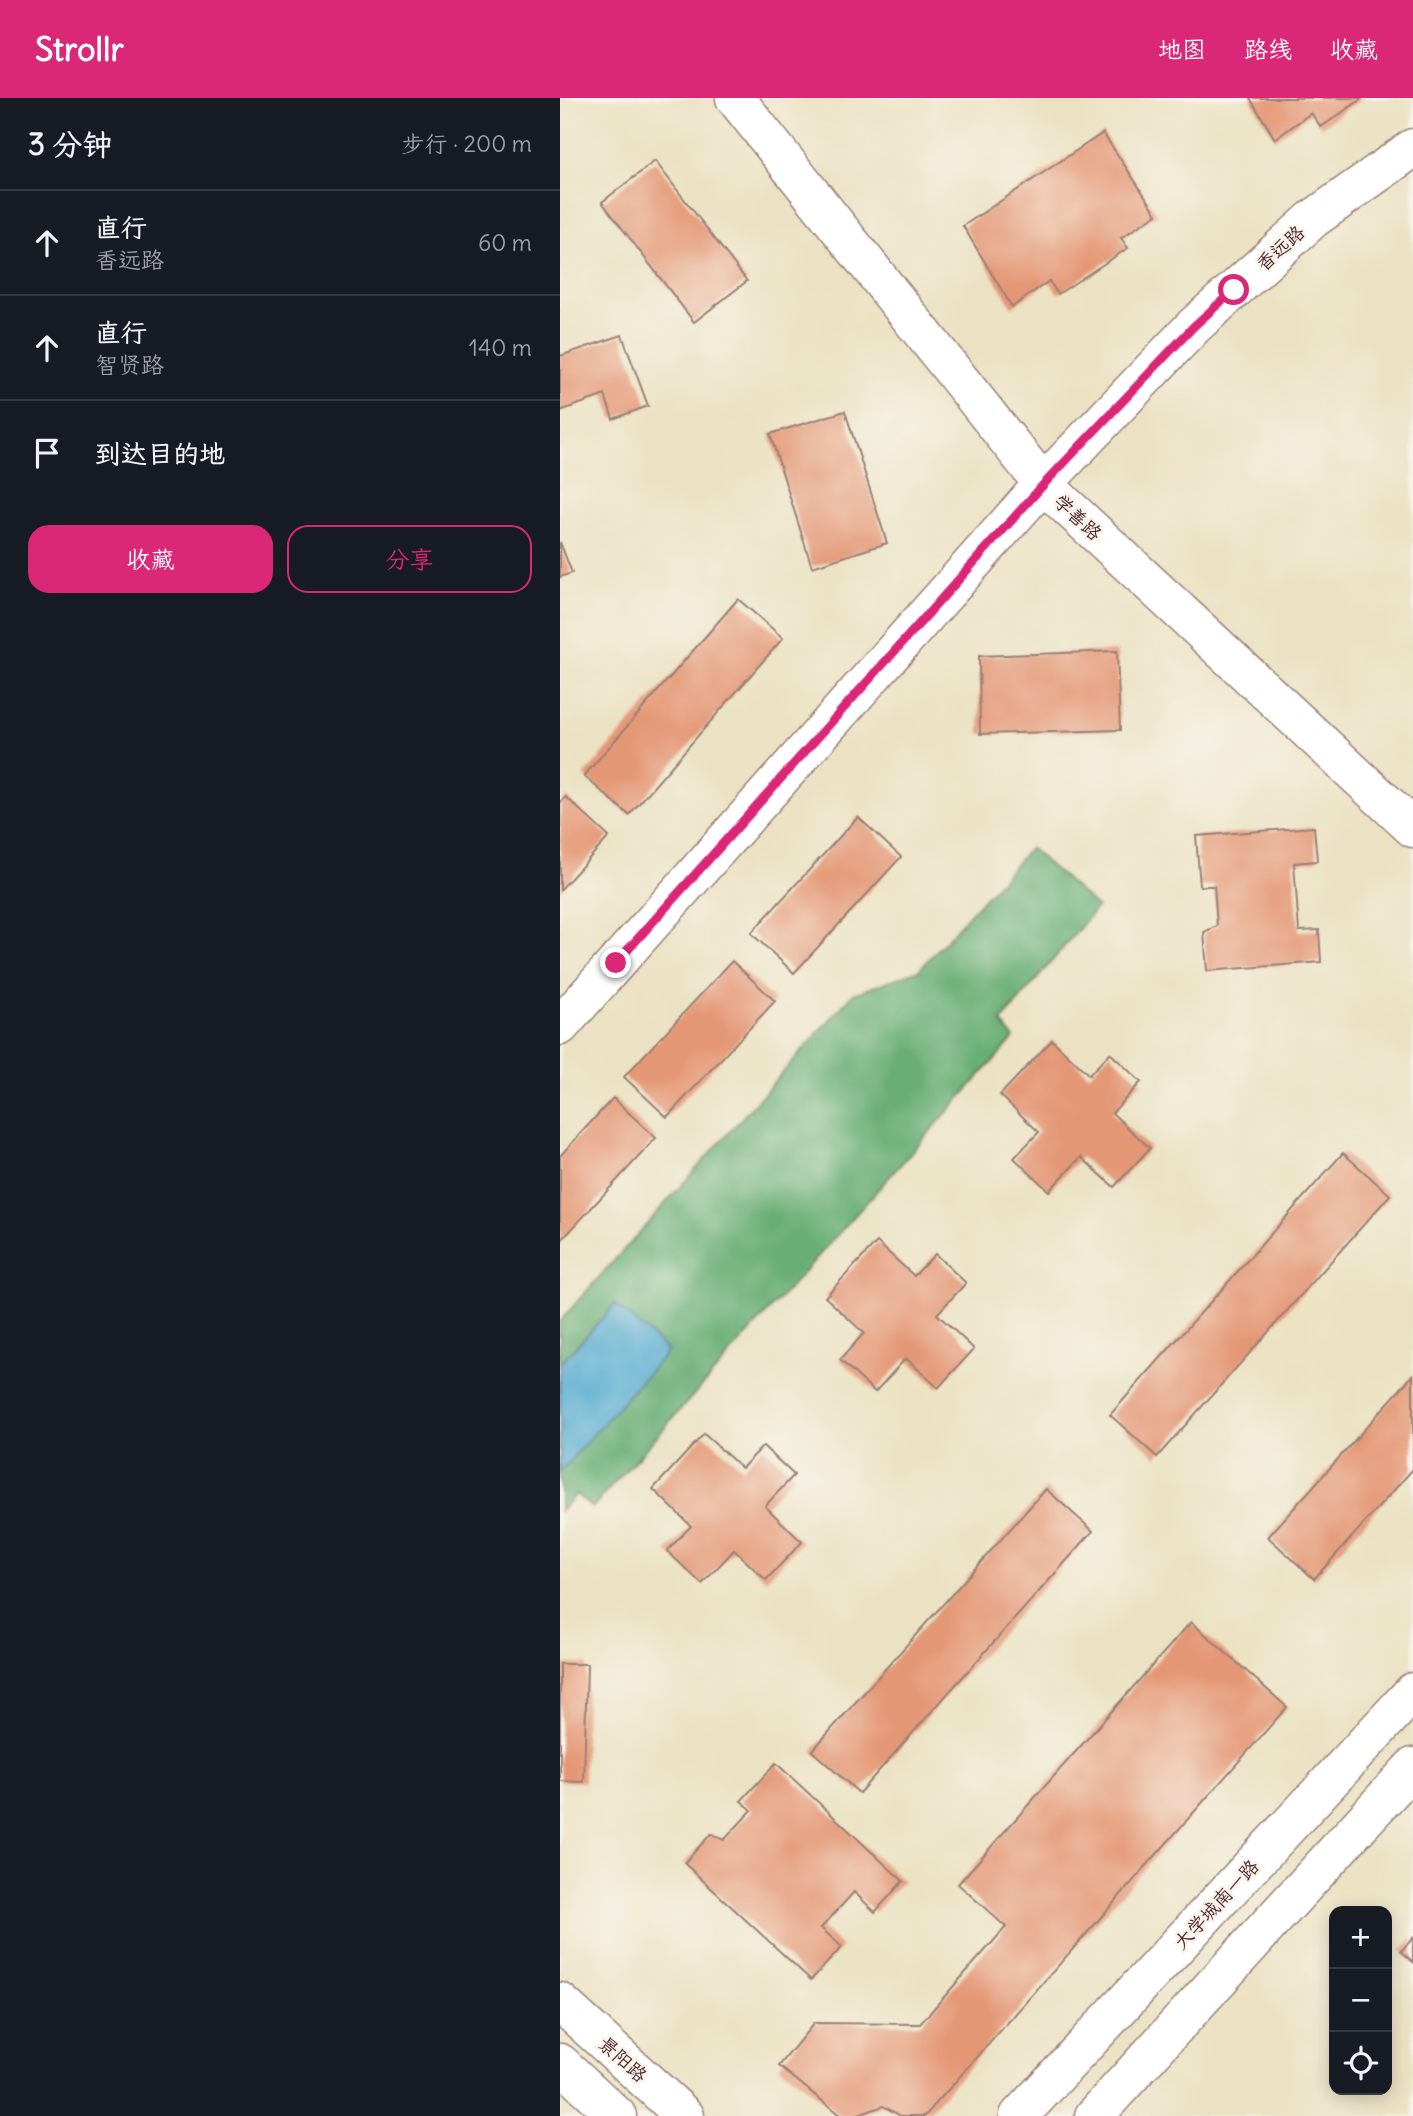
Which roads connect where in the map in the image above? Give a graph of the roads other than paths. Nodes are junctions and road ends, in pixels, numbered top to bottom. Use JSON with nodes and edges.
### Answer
{"nodes":[{"id":1,"x":735,"y":98,"type":"edge"},
{"id":2,"x":1413,"y":148,"type":"edge"},
{"id":3,"x":1044,"y":484,"type":"junction"},
{"id":4,"x":1413,"y":828,"type":"edge"},
{"id":5,"x":560,"y":1026,"type":"edge"},
{"id":6,"x":1413,"y":1692,"type":"edge"},
{"id":7,"x":1413,"y":1767,"type":"edge"},
{"id":8,"x":560,"y":2001,"type":"edge"},
{"id":9,"x":560,"y":2063,"type":"edge"},
{"id":10,"x":617,"y":2116,"type":"edge"},
{"id":11,"x":685,"y":2116,"type":"edge"},
{"id":12,"x":1019,"y":2116,"type":"edge"},
{"id":13,"x":1094,"y":2116,"type":"edge"}],
"edges":[{"from":1,"to":3,"type":"street","name":"学善路"},
{"from":2,"to":3,"type":"street","name":"香远路"},
{"from":3,"to":4,"type":"street","name":"学善路"},
{"from":3,"to":5,"type":"street","name":"香远路"},
{"from":6,"to":12,"type":"street","name":"大学城南一路"},
{"from":7,"to":13,"type":"street"},
{"from":8,"to":11,"type":"street","name":"景阳路"},
{"from":9,"to":10,"type":"street"}]}
